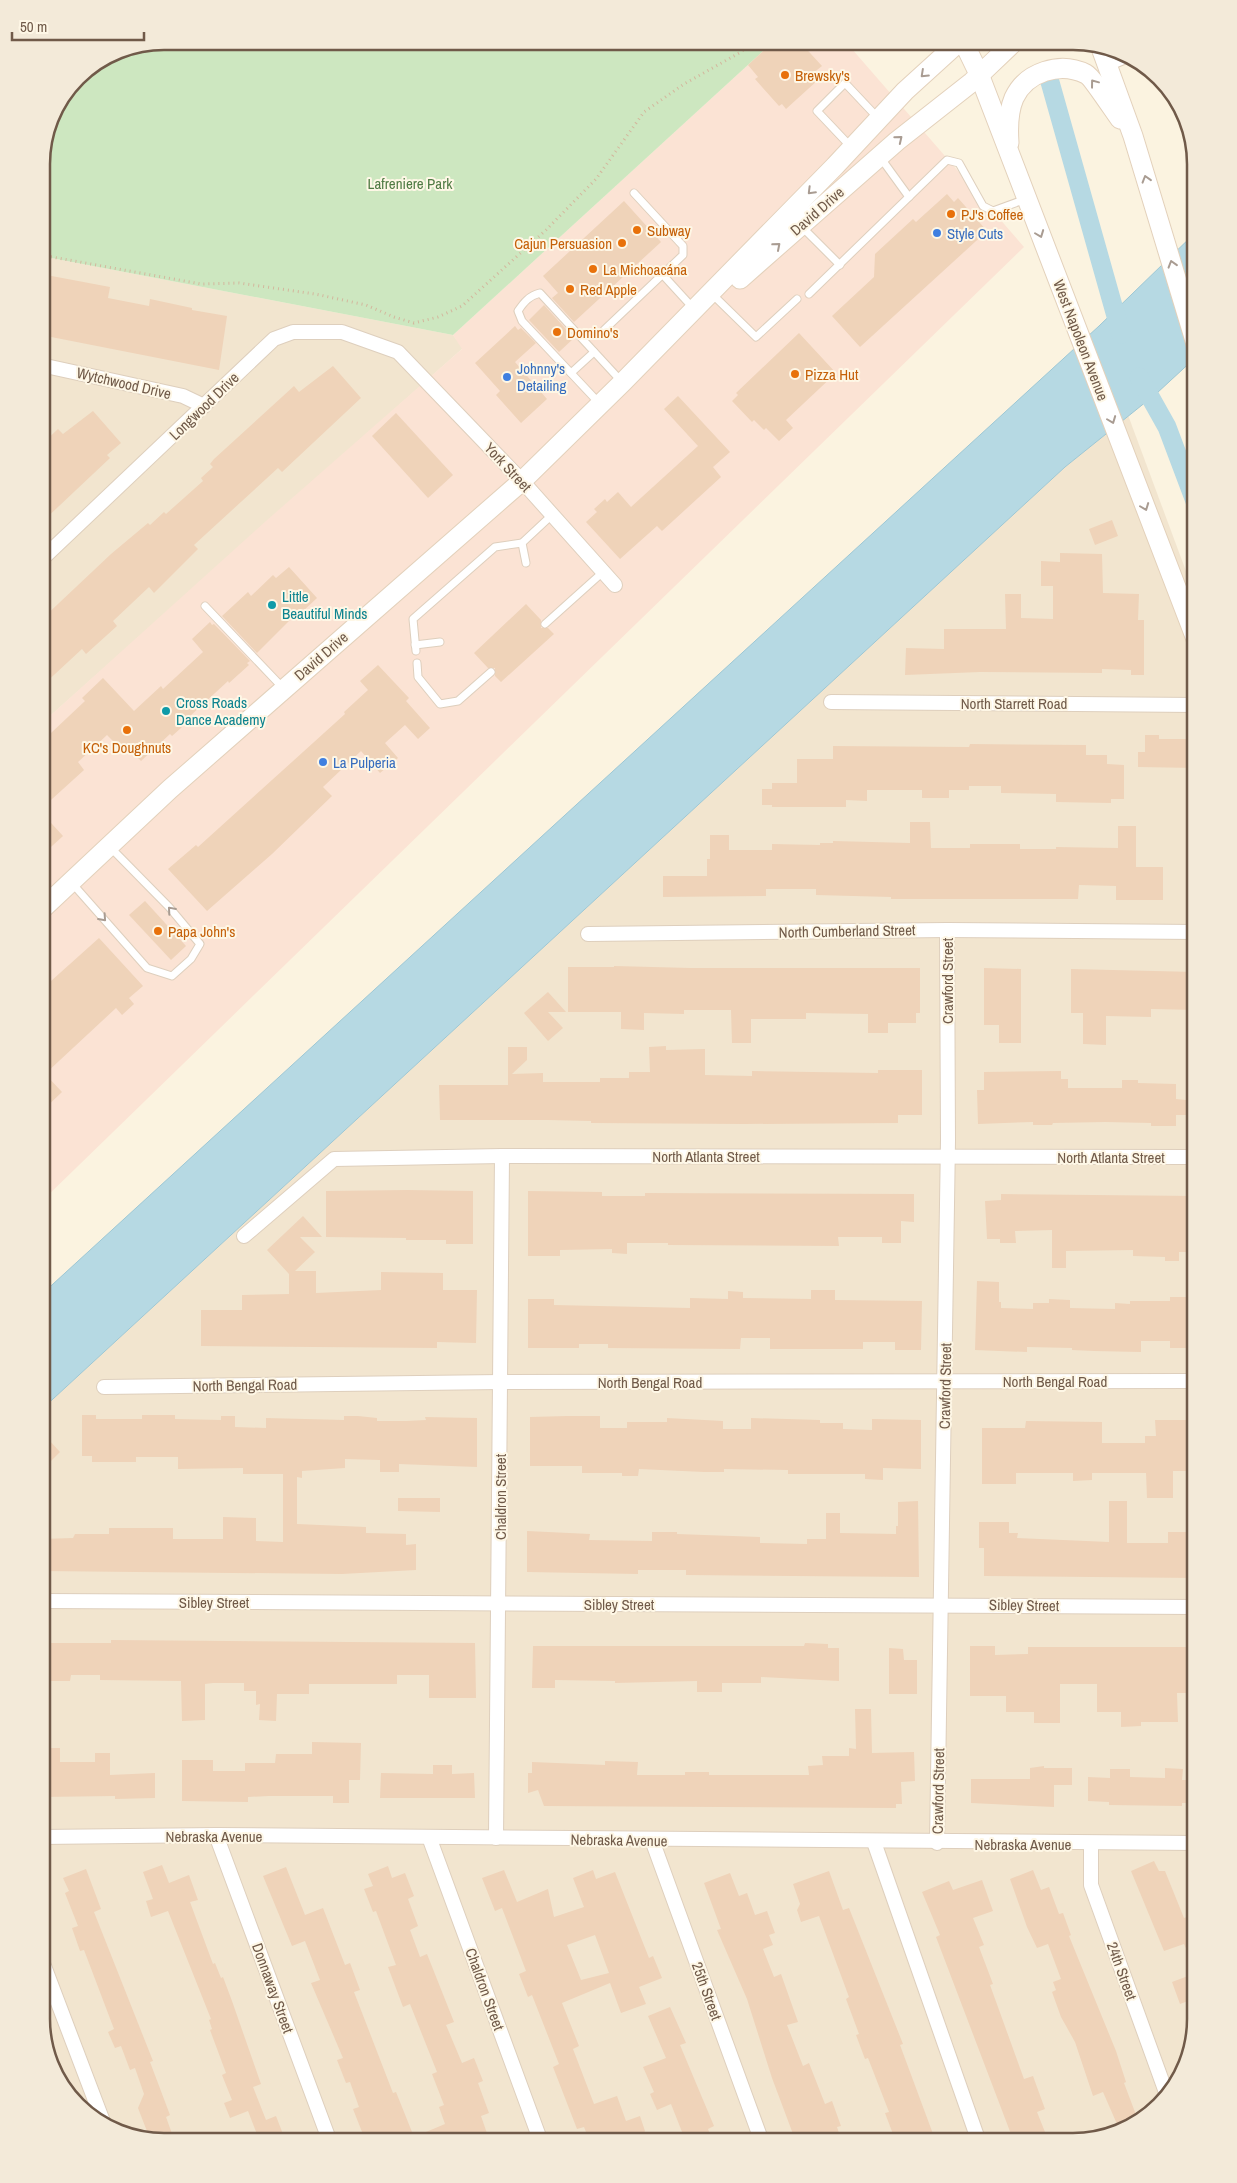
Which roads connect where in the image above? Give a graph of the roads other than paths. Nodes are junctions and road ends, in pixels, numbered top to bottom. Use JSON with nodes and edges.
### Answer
{"nodes":[{"id":1,"x":952,"y":50,"type":"edge"},
{"id":2,"x":966,"y":50,"type":"edge"},
{"id":3,"x":1005,"y":50,"type":"edge"},
{"id":4,"x":1103,"y":54,"type":"edge"},
{"id":5,"x":1123,"y":61,"type":"edge"},
{"id":6,"x":1108,"y":68,"type":"junction"},
{"id":7,"x":979,"y":74,"type":"junction"},
{"id":8,"x":880,"y":119,"type":"junction"},
{"id":9,"x":1133,"y":136,"type":"junction"},
{"id":10,"x":852,"y":148,"type":"junction"},
{"id":11,"x":1010,"y":153,"type":"junction"},
{"id":12,"x":879,"y":156,"type":"junction"},
{"id":13,"x":634,"y":193,"type":"dead end"},
{"id":14,"x":910,"y":197,"type":"junction"},
{"id":15,"x":1027,"y":198,"type":"junction"},
{"id":16,"x":801,"y":225,"type":"junction"},
{"id":17,"x":840,"y":265,"type":"junction"},
{"id":18,"x":662,"y":274,"type":"junction"},
{"id":19,"x":809,"y":294,"type":"dead end"},
{"id":20,"x":713,"y":296,"type":"junction"},
{"id":21,"x":796,"y":299,"type":"dead end"},
{"id":22,"x":697,"y":312,"type":"junction"},
{"id":23,"x":1187,"y":314,"type":"edge"},
{"id":24,"x":604,"y":330,"type":"dead end"},
{"id":25,"x":398,"y":352,"type":"joint"},
{"id":26,"x":594,"y":352,"type":"junction"},
{"id":27,"x":50,"y":367,"type":"edge"},
{"id":28,"x":572,"y":374,"type":"junction"},
{"id":29,"x":622,"y":382,"type":"junction"},
{"id":30,"x":600,"y":404,"type":"junction"},
{"id":31,"x":204,"y":406,"type":"junction"},
{"id":32,"x":522,"y":481,"type":"junction"},
{"id":33,"x":552,"y":515,"type":"junction"},
{"id":34,"x":522,"y":543,"type":"junction"},
{"id":35,"x":50,"y":552,"type":"edge"},
{"id":36,"x":526,"y":563,"type":"dead end"},
{"id":37,"x":603,"y":572,"type":"junction"},
{"id":38,"x":615,"y":585,"type":"dead end"},
{"id":39,"x":205,"y":606,"type":"dead end"},
{"id":40,"x":1187,"y":616,"type":"edge"},
{"id":41,"x":544,"y":624,"type":"dead end"},
{"id":42,"x":440,"y":642,"type":"dead end"},
{"id":43,"x":416,"y":663,"type":"dead end"},
{"id":44,"x":491,"y":672,"type":"dead end"},
{"id":45,"x":284,"y":689,"type":"junction"},
{"id":46,"x":831,"y":702,"type":"dead end"},
{"id":47,"x":1187,"y":705,"type":"edge"},
{"id":48,"x":109,"y":846,"type":"junction"},
{"id":49,"x":71,"y":882,"type":"junction"},
{"id":50,"x":50,"y":902,"type":"edge"},
{"id":51,"x":947,"y":930,"type":"junction"},
{"id":52,"x":1187,"y":932,"type":"edge"},
{"id":53,"x":588,"y":934,"type":"dead end"},
{"id":54,"x":502,"y":1156,"type":"junction"},
{"id":55,"x":948,"y":1157,"type":"junction"},
{"id":56,"x":1187,"y":1157,"type":"edge"},
{"id":57,"x":244,"y":1236,"type":"dead end"},
{"id":58,"x":1187,"y":1381,"type":"edge"},
{"id":59,"x":501,"y":1382,"type":"junction"},
{"id":60,"x":945,"y":1382,"type":"junction"},
{"id":61,"x":104,"y":1387,"type":"dead end"},
{"id":62,"x":50,"y":1601,"type":"edge"},
{"id":63,"x":500,"y":1604,"type":"junction"},
{"id":64,"x":942,"y":1604,"type":"junction"},
{"id":65,"x":1187,"y":1607,"type":"edge"},
{"id":66,"x":216,"y":1835,"type":"junction"},
{"id":67,"x":50,"y":1837,"type":"edge"},
{"id":68,"x":429,"y":1837,"type":"junction"},
{"id":69,"x":496,"y":1838,"type":"junction"},
{"id":70,"x":652,"y":1840,"type":"junction"},
{"id":71,"x":874,"y":1842,"type":"junction"},
{"id":72,"x":937,"y":1843,"type":"junction"},
{"id":73,"x":1091,"y":1844,"type":"junction"},
{"id":74,"x":1187,"y":1844,"type":"edge"},
{"id":75,"x":50,"y":1982,"type":"edge"},
{"id":76,"x":1165,"y":2088,"type":"edge"},
{"id":77,"x":100,"y":2113,"type":"edge"},
{"id":78,"x":327,"y":2133,"type":"edge"},
{"id":79,"x":538,"y":2133,"type":"edge"},
{"id":80,"x":759,"y":2133,"type":"edge"},
{"id":81,"x":976,"y":2133,"type":"edge"}],
"edges":[{"from":1,"to":8,"type":"main road","name":"David Drive","one_way":true},
{"from":2,"to":7,"type":"main road","name":"West Napoleon Avenue"},
{"from":3,"to":7,"type":"main road","name":"David Drive"},
{"from":4,"to":6,"type":"main road"},
{"from":5,"to":6,"type":"lane"},
{"from":6,"to":9,"type":"main road"},
{"from":7,"to":11,"type":"main road","name":"West Napoleon Avenue"},
{"from":12,"to":7,"type":"main road","name":"David Drive","one_way":true},
{"from":8,"to":10,"type":"main road","name":"David Drive"},
{"from":8,"to":10,"type":"lane"},
{"from":9,"to":11,"type":"main road","one_way":true},
{"from":23,"to":9,"type":"main road","one_way":true},
{"from":10,"to":20,"type":"main road","name":"David Drive","one_way":true},
{"from":11,"to":15,"type":"main road","name":"West Napoleon Avenue"},
{"from":12,"to":14,"type":"lane"},
{"from":12,"to":16,"type":"main road","name":"David Drive"},
{"from":13,"to":18,"type":"lane"},
{"from":14,"to":15,"type":"lane"},
{"from":14,"to":17,"type":"lane"},
{"from":15,"to":40,"type":"main road","name":"West Napoleon Avenue","one_way":true},
{"from":16,"to":17,"type":"lane"},
{"from":20,"to":16,"type":"main road","name":"David Drive","one_way":true},
{"from":17,"to":19,"type":"lane"},
{"from":18,"to":22,"type":"lane"},
{"from":18,"to":24,"type":"lane"},
{"from":20,"to":21,"type":"lane"},
{"from":20,"to":22,"type":"main road","name":"David Drive"},
{"from":22,"to":29,"type":"main road","name":"David Drive"},
{"from":25,"to":31,"type":"street","name":"Longwood Drive"},
{"from":25,"to":32,"type":"street","name":"York Street"},
{"from":26,"to":28,"type":"lane"},
{"from":26,"to":28,"type":"lane"},
{"from":26,"to":29,"type":"lane"},
{"from":27,"to":31,"type":"street","name":"Wytchwood Drive"},
{"from":28,"to":30,"type":"lane"},
{"from":29,"to":30,"type":"main road","name":"David Drive"},
{"from":30,"to":32,"type":"main road","name":"David Drive"},
{"from":31,"to":35,"type":"street","name":"Longwood Drive"},
{"from":32,"to":33,"type":"street","name":"York Street"},
{"from":32,"to":45,"type":"main road","name":"David Drive"},
{"from":33,"to":34,"type":"lane"},
{"from":33,"to":37,"type":"street","name":"York Street"},
{"from":34,"to":36,"type":"lane"},
{"from":34,"to":42,"type":"lane"},
{"from":37,"to":38,"type":"street","name":"York Street"},
{"from":37,"to":41,"type":"lane"},
{"from":39,"to":45,"type":"lane"},
{"from":43,"to":44,"type":"lane"},
{"from":45,"to":48,"type":"main road","name":"David Drive"},
{"from":46,"to":47,"type":"street","name":"North Starrett Road"},
{"from":48,"to":49,"type":"main road","name":"David Drive"},
{"from":49,"to":48,"type":"lane","one_way":true},
{"from":49,"to":50,"type":"main road","name":"David Drive"},
{"from":51,"to":52,"type":"street","name":"North Cumberland Street"},
{"from":51,"to":53,"type":"street","name":"North Cumberland Street"},
{"from":51,"to":55,"type":"street","name":"Crawford Street"},
{"from":54,"to":55,"type":"street","name":"North Atlanta Street"},
{"from":54,"to":57,"type":"street","name":"North Atlanta Street"},
{"from":54,"to":59,"type":"street","name":"Chaldron Street"},
{"from":55,"to":56,"type":"street","name":"North Atlanta Street"},
{"from":55,"to":60,"type":"street","name":"Crawford Street"},
{"from":58,"to":60,"type":"street","name":"North Bengal Road"},
{"from":59,"to":60,"type":"street","name":"North Bengal Road"},
{"from":59,"to":61,"type":"street","name":"North Bengal Road"},
{"from":59,"to":63,"type":"street","name":"Chaldron Street"},
{"from":60,"to":64,"type":"street","name":"Crawford Street"},
{"from":62,"to":63,"type":"street","name":"Sibley Street"},
{"from":63,"to":64,"type":"street","name":"Sibley Street"},
{"from":63,"to":69,"type":"street","name":"Chaldron Street"},
{"from":64,"to":65,"type":"street","name":"Sibley Street"},
{"from":64,"to":72,"type":"street","name":"Crawford Street"},
{"from":66,"to":67,"type":"street","name":"Nebraska Avenue"},
{"from":66,"to":68,"type":"street","name":"Nebraska Avenue"},
{"from":66,"to":78,"type":"street","name":"Donnaway Street"},
{"from":68,"to":69,"type":"street","name":"Nebraska Avenue"},
{"from":68,"to":79,"type":"street","name":"Chaldron Street"},
{"from":69,"to":70,"type":"street","name":"Nebraska Avenue"},
{"from":70,"to":71,"type":"street","name":"Nebraska Avenue"},
{"from":70,"to":80,"type":"street","name":"25th Street"},
{"from":71,"to":72,"type":"street","name":"Nebraska Avenue"},
{"from":71,"to":81,"type":"street"},
{"from":72,"to":73,"type":"street","name":"Nebraska Avenue"},
{"from":73,"to":74,"type":"street","name":"Nebraska Avenue"},
{"from":73,"to":76,"type":"street","name":"24th Street"},
{"from":75,"to":77,"type":"street"}]}
